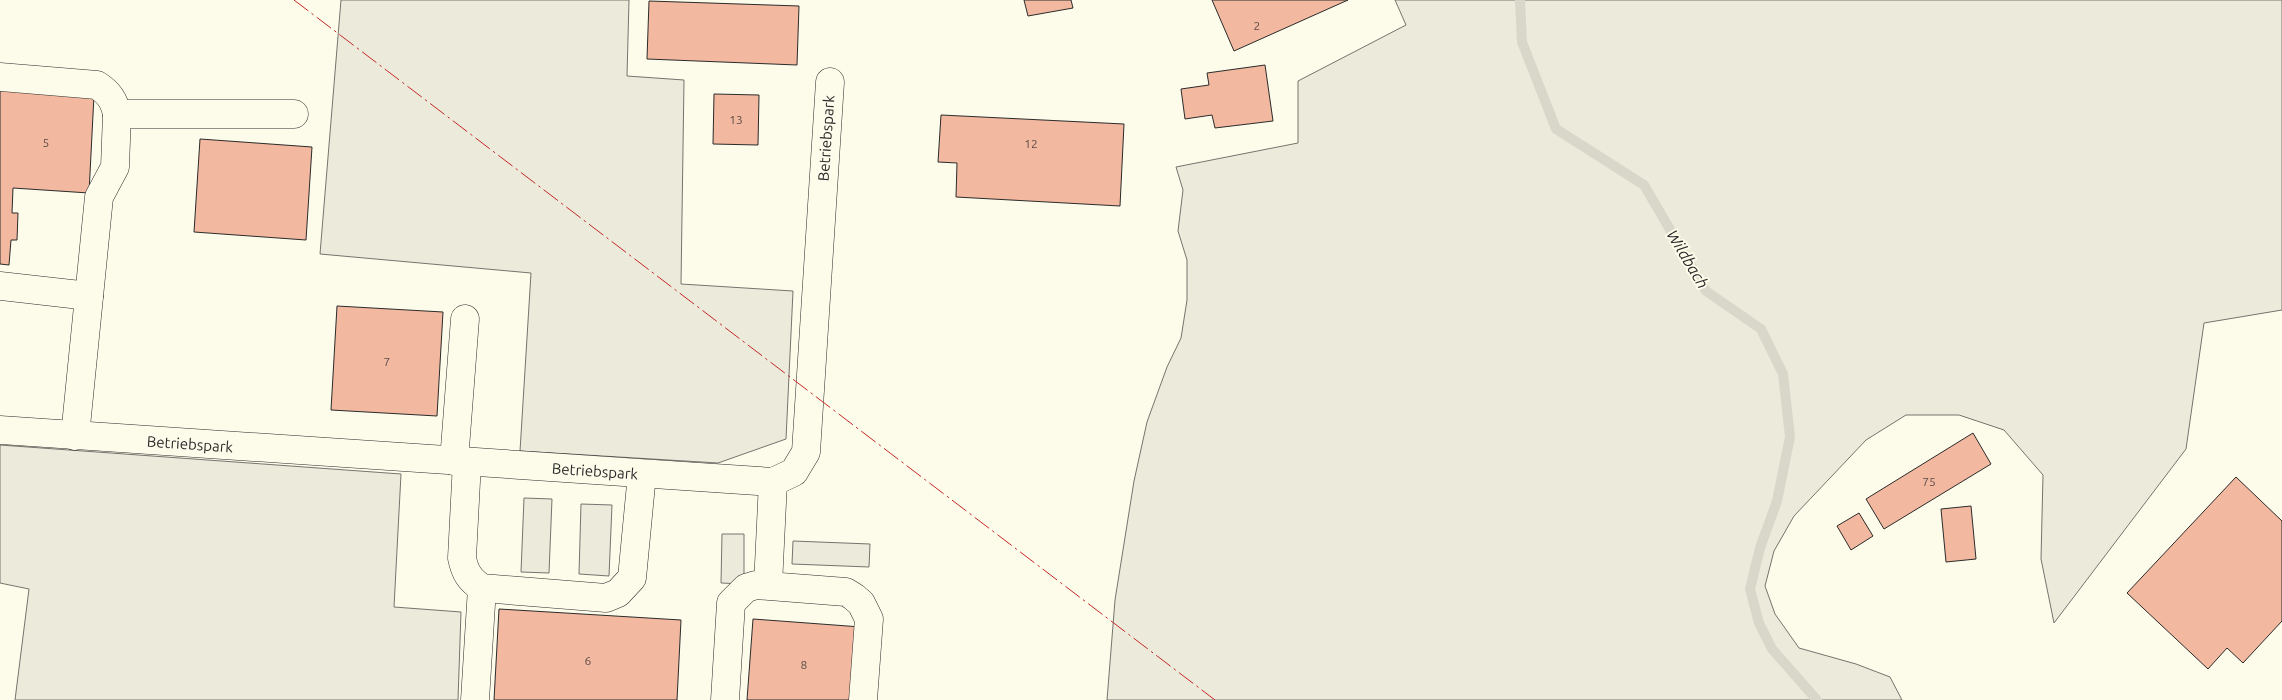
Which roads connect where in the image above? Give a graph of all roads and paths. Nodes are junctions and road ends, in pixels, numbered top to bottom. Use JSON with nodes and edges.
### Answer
{"nodes":[{"id":1,"x":0,"y":77,"type":"edge"},
{"id":2,"x":830,"y":82,"type":"dead end"},
{"id":3,"x":117,"y":114,"type":"junction"},
{"id":4,"x":294,"y":114,"type":"dead end"},
{"id":5,"x":0,"y":286,"type":"edge"},
{"id":6,"x":89,"y":296,"type":"junction"},
{"id":7,"x":465,"y":319,"type":"dead end"},
{"id":8,"x":0,"y":430,"type":"edge"},
{"id":9,"x":75,"y":436,"type":"junction"},
{"id":10,"x":460,"y":462,"type":"junction"},
{"id":11,"x":642,"y":474,"type":"junction"},
{"id":12,"x":773,"y":482,"type":"junction"},
{"id":13,"x":768,"y":585,"type":"junction"},
{"id":14,"x":482,"y":588,"type":"junction"},
{"id":15,"x":475,"y":700,"type":"edge"},
{"id":16,"x":725,"y":700,"type":"edge"},
{"id":17,"x":863,"y":700,"type":"edge"}],
"edges":[{"from":1,"to":3,"type":"street"},
{"from":2,"to":12,"type":"street","name":"Betriebspark"},
{"from":3,"to":4,"type":"street"},
{"from":3,"to":6,"type":"street"},
{"from":5,"to":6,"type":"street"},
{"from":6,"to":9,"type":"street"},
{"from":7,"to":10,"type":"street"},
{"from":8,"to":9,"type":"street","name":"Betriebspark"},
{"from":9,"to":10,"type":"street","name":"Betriebspark"},
{"from":10,"to":11,"type":"street","name":"Betriebspark"},
{"from":10,"to":14,"type":"street"},
{"from":11,"to":12,"type":"street","name":"Betriebspark"},
{"from":11,"to":14,"type":"street"},
{"from":12,"to":13,"type":"street"},
{"from":13,"to":16,"type":"street"},
{"from":13,"to":17,"type":"street"},
{"from":14,"to":15,"type":"street"}]}
